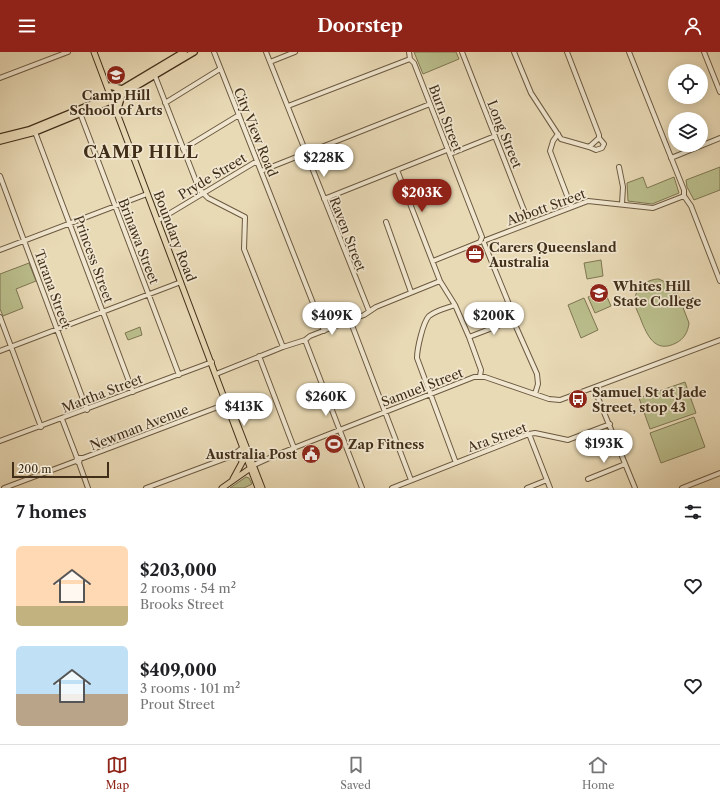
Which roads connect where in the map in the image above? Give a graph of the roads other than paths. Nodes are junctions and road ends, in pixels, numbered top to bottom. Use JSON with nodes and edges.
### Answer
{"nodes":[{"id":1,"x":68,"y":52,"type":"edge"},
{"id":2,"x":95,"y":52,"type":"edge"},
{"id":3,"x":184,"y":52,"type":"edge"},
{"id":4,"x":194,"y":52,"type":"edge"},
{"id":5,"x":214,"y":52,"type":"edge"},
{"id":6,"x":266,"y":52,"type":"edge"},
{"id":7,"x":295,"y":52,"type":"edge"},
{"id":8,"x":409,"y":52,"type":"edge"},
{"id":9,"x":462,"y":52,"type":"edge"},
{"id":10,"x":514,"y":52,"type":"edge"},
{"id":11,"x":567,"y":52,"type":"edge"},
{"id":12,"x":630,"y":52,"type":"edge"},
{"id":13,"x":704,"y":52,"type":"edge"},
{"id":14,"x":410,"y":59,"type":"junction"},
{"id":15,"x":270,"y":62,"type":"junction"},
{"id":16,"x":220,"y":69,"type":"junction"},
{"id":17,"x":155,"y":76,"type":"junction"},
{"id":18,"x":0,"y":78,"type":"edge"},
{"id":19,"x":110,"y":86,"type":"junction"},
{"id":20,"x":720,"y":90,"type":"edge"},
{"id":21,"x":122,"y":92,"type":"junction"},
{"id":22,"x":112,"y":97,"type":"junction"},
{"id":23,"x":165,"y":103,"type":"junction"},
{"id":24,"x":430,"y":104,"type":"junction"},
{"id":25,"x":288,"y":106,"type":"junction"},
{"id":26,"x":117,"y":110,"type":"junction"},
{"id":27,"x":80,"y":113,"type":"junction"},
{"id":28,"x":239,"y":115,"type":"junction"},
{"id":29,"x":35,"y":132,"type":"junction"},
{"id":30,"x":558,"y":134,"type":"junction"},
{"id":31,"x":495,"y":136,"type":"junction"},
{"id":32,"x":0,"y":137,"type":"edge"},
{"id":33,"x":599,"y":138,"type":"junction"},
{"id":34,"x":720,"y":138,"type":"edge"},
{"id":35,"x":0,"y":141,"type":"edge"},
{"id":36,"x":589,"y":147,"type":"junction"},
{"id":37,"x":183,"y":149,"type":"junction"},
{"id":38,"x":447,"y":150,"type":"junction"},
{"id":39,"x":306,"y":153,"type":"junction"},
{"id":40,"x":450,"y":154,"type":"junction"},
{"id":41,"x":671,"y":158,"type":"junction"},
{"id":42,"x":257,"y":161,"type":"junction"},
{"id":43,"x":619,"y":167,"type":"dead end"},
{"id":44,"x":397,"y":170,"type":"junction"},
{"id":45,"x":261,"y":171,"type":"junction"},
{"id":46,"x":0,"y":176,"type":"edge"},
{"id":47,"x":203,"y":193,"type":"junction"},
{"id":48,"x":148,"y":194,"type":"junction"},
{"id":49,"x":684,"y":196,"type":"junction"},
{"id":50,"x":324,"y":199,"type":"junction"},
{"id":51,"x":622,"y":204,"type":"junction"},
{"id":52,"x":116,"y":206,"type":"junction"},
{"id":53,"x":571,"y":206,"type":"junction"},
{"id":54,"x":157,"y":221,"type":"junction"},
{"id":55,"x":386,"y":222,"type":"dead end"},
{"id":56,"x":529,"y":223,"type":"junction"},
{"id":57,"x":70,"y":224,"type":"junction"},
{"id":58,"x":483,"y":240,"type":"junction"},
{"id":59,"x":24,"y":241,"type":"junction"},
{"id":60,"x":0,"y":250,"type":"edge"},
{"id":61,"x":433,"y":261,"type":"junction"},
{"id":62,"x":440,"y":281,"type":"junction"},
{"id":63,"x":720,"y":281,"type":"edge"},
{"id":64,"x":181,"y":282,"type":"junction"},
{"id":65,"x":411,"y":292,"type":"junction"},
{"id":66,"x":149,"y":294,"type":"junction"},
{"id":67,"x":455,"y":305,"type":"junction"},
{"id":68,"x":369,"y":311,"type":"junction"},
{"id":69,"x":103,"y":312,"type":"junction"},
{"id":70,"x":0,"y":317,"type":"edge"},
{"id":71,"x":350,"y":320,"type":"junction"},
{"id":72,"x":513,"y":320,"type":"junction"},
{"id":73,"x":57,"y":329,"type":"junction"},
{"id":74,"x":324,"y":331,"type":"junction"},
{"id":75,"x":468,"y":337,"type":"junction"},
{"id":76,"x":720,"y":337,"type":"edge"},
{"id":77,"x":305,"y":340,"type":"junction"},
{"id":78,"x":720,"y":340,"type":"edge"},
{"id":79,"x":713,"y":341,"type":"junction"},
{"id":80,"x":11,"y":347,"type":"junction"},
{"id":81,"x":283,"y":347,"type":"junction"},
{"id":82,"x":0,"y":351,"type":"edge"},
{"id":83,"x":259,"y":356,"type":"junction"},
{"id":84,"x":212,"y":362,"type":"junction"},
{"id":85,"x":179,"y":375,"type":"junction"},
{"id":86,"x":217,"y":376,"type":"junction"},
{"id":87,"x":480,"y":376,"type":"junction"},
{"id":88,"x":594,"y":388,"type":"junction"},
{"id":89,"x":133,"y":392,"type":"junction"},
{"id":90,"x":431,"y":394,"type":"junction"},
{"id":91,"x":535,"y":394,"type":"junction"},
{"id":92,"x":226,"y":404,"type":"junction"},
{"id":93,"x":87,"y":410,"type":"junction"},
{"id":94,"x":385,"y":412,"type":"junction"},
{"id":95,"x":62,"y":419,"type":"junction"},
{"id":96,"x":610,"y":424,"type":"junction"},
{"id":97,"x":41,"y":427,"type":"junction"},
{"id":98,"x":340,"y":430,"type":"junction"},
{"id":99,"x":529,"y":434,"type":"junction"},
{"id":100,"x":0,"y":441,"type":"edge"},
{"id":101,"x":242,"y":448,"type":"junction"},
{"id":102,"x":294,"y":448,"type":"junction"},
{"id":103,"x":232,"y":456,"type":"junction"},
{"id":104,"x":245,"y":456,"type":"junction"},
{"id":105,"x":78,"y":460,"type":"junction"},
{"id":106,"x":242,"y":462,"type":"junction"},
{"id":107,"x":456,"y":463,"type":"junction"},
{"id":108,"x":625,"y":464,"type":"junction"},
{"id":109,"x":252,"y":467,"type":"junction"},
{"id":110,"x":720,"y":473,"type":"edge"},
{"id":111,"x":588,"y":479,"type":"dead end"},
{"id":112,"x":411,"y":480,"type":"junction"},
{"id":113,"x":547,"y":480,"type":"junction"},
{"id":114,"x":232,"y":481,"type":"junction"},
{"id":115,"x":4,"y":488,"type":"edge"},
{"id":116,"x":88,"y":488,"type":"edge"},
{"id":117,"x":146,"y":488,"type":"edge"},
{"id":118,"x":222,"y":488,"type":"edge"},
{"id":119,"x":258,"y":488,"type":"edge"},
{"id":120,"x":262,"y":488,"type":"edge"},
{"id":121,"x":362,"y":488,"type":"edge"},
{"id":122,"x":392,"y":488,"type":"edge"},
{"id":123,"x":526,"y":488,"type":"edge"},
{"id":124,"x":550,"y":488,"type":"edge"},
{"id":125,"x":635,"y":488,"type":"edge"},
{"id":126,"x":682,"y":488,"type":"edge"}],
"edges":[{"from":1,"to":18,"type":"street"},
{"from":2,"to":19,"type":"main road"},
{"from":2,"to":22,"type":"main road"},
{"from":3,"to":21,"type":"highway"},
{"from":4,"to":17,"type":"highway"},
{"from":5,"to":16,"type":"street","name":"City View Road"},
{"from":6,"to":15,"type":"street","name":"Raven Street"},
{"from":7,"to":15,"type":"street"},
{"from":8,"to":14,"type":"street","name":"Burn Street"},
{"from":9,"to":31,"type":"street","name":"Long Street"},
{"from":10,"to":30,"type":"street"},
{"from":11,"to":33,"type":"street"},
{"from":12,"to":41,"type":"street"},
{"from":13,"to":20,"type":"street"},
{"from":14,"to":24,"type":"street","name":"Burn Street"},
{"from":14,"to":25,"type":"street"},
{"from":15,"to":25,"type":"street","name":"Raven Street"},
{"from":16,"to":23,"type":"street"},
{"from":16,"to":28,"type":"street","name":"City View Road"},
{"from":17,"to":21,"type":"highway"},
{"from":17,"to":23,"type":"street"},
{"from":19,"to":21,"type":"highway"},
{"from":19,"to":22,"type":"main road"},
{"from":21,"to":22,"type":"highway"},
{"from":21,"to":26,"type":"highway"},
{"from":22,"to":26,"type":"main road","name":"Boundary Road"},
{"from":22,"to":27,"type":"highway"},
{"from":22,"to":32,"type":"highway"},
{"from":23,"to":37,"type":"street"},
{"from":24,"to":38,"type":"street","name":"Burn Street"},
{"from":24,"to":39,"type":"street","name":"Pryde Street"},
{"from":25,"to":39,"type":"street","name":"Raven Street"},
{"from":26,"to":48,"type":"main road","name":"Boundary Road"},
{"from":27,"to":29,"type":"highway"},
{"from":27,"to":52,"type":"street","name":"Brinawa Street"},
{"from":28,"to":37,"type":"street"},
{"from":28,"to":42,"type":"street","name":"City View Road"},
{"from":29,"to":35,"type":"highway"},
{"from":29,"to":57,"type":"street","name":"Princess Street"},
{"from":30,"to":36,"type":"street"},
{"from":30,"to":53,"type":"street"},
{"from":31,"to":40,"type":"street"},
{"from":31,"to":56,"type":"street","name":"Long Street"},
{"from":33,"to":36,"type":"street"},
{"from":33,"to":36,"type":"street"},
{"from":34,"to":41,"type":"street"},
{"from":37,"to":47,"type":"street"},
{"from":38,"to":40,"type":"street","name":"Burn Street"},
{"from":38,"to":44,"type":"street"},
{"from":39,"to":45,"type":"street","name":"Pryde Street"},
{"from":39,"to":50,"type":"street","name":"Raven Street"},
{"from":40,"to":58,"type":"street","name":"Burn Street"},
{"from":41,"to":49,"type":"street"},
{"from":42,"to":45,"type":"street","name":"City View Road"},
{"from":42,"to":47,"type":"street","name":"Pryde Street"},
{"from":43,"to":51,"type":"street"},
{"from":44,"to":50,"type":"street"},
{"from":44,"to":61,"type":"street"},
{"from":45,"to":74,"type":"street","name":"City View Road"},
{"from":46,"to":59,"type":"street","name":"Tarana Street"},
{"from":47,"to":54,"type":"street","name":"Pryde Street"},
{"from":47,"to":81,"type":"street"},
{"from":48,"to":52,"type":"street"},
{"from":48,"to":54,"type":"main road","name":"Boundary Road"},
{"from":49,"to":51,"type":"street","name":"Abbott Street"},
{"from":49,"to":63,"type":"street"},
{"from":50,"to":68,"type":"street","name":"Raven Street"},
{"from":51,"to":53,"type":"street","name":"Abbott Street"},
{"from":52,"to":57,"type":"street"},
{"from":52,"to":66,"type":"street","name":"Brinawa Street"},
{"from":53,"to":56,"type":"street","name":"Abbott Street"},
{"from":54,"to":64,"type":"main road","name":"Boundary Road"},
{"from":55,"to":65,"type":"street"},
{"from":56,"to":58,"type":"street","name":"Abbott Street"},
{"from":57,"to":59,"type":"street"},
{"from":57,"to":69,"type":"street","name":"Princess Street"},
{"from":58,"to":61,"type":"street","name":"Abbott Street"},
{"from":58,"to":72,"type":"street","name":"Burn Street"},
{"from":59,"to":60,"type":"street"},
{"from":59,"to":73,"type":"street","name":"Tarana Street"},
{"from":61,"to":62,"type":"street"},
{"from":62,"to":65,"type":"street"},
{"from":62,"to":67,"type":"street"},
{"from":64,"to":66,"type":"street"},
{"from":64,"to":84,"type":"main road","name":"Boundary Road"},
{"from":65,"to":68,"type":"street"},
{"from":66,"to":69,"type":"street"},
{"from":66,"to":85,"type":"street","name":"Brinawa Street"},
{"from":67,"to":75,"type":"street"},
{"from":67,"to":90,"type":"street"},
{"from":68,"to":71,"type":"street"},
{"from":69,"to":73,"type":"street"},
{"from":69,"to":89,"type":"street","name":"Princess Street"},
{"from":70,"to":80,"type":"street"},
{"from":71,"to":74,"type":"street"},
{"from":71,"to":94,"type":"street"},
{"from":72,"to":75,"type":"street"},
{"from":72,"to":91,"type":"street","name":"Burn Street"},
{"from":73,"to":80,"type":"street"},
{"from":73,"to":93,"type":"street","name":"Tarana Street"},
{"from":74,"to":77,"type":"street"},
{"from":75,"to":87,"type":"street"},
{"from":76,"to":79,"type":"street","name":"Samuel Street"},
{"from":77,"to":81,"type":"street"},
{"from":77,"to":98,"type":"street"},
{"from":78,"to":79,"type":"street","name":"Samuel Street"},
{"from":79,"to":88,"type":"street","name":"Samuel Street"},
{"from":80,"to":82,"type":"street"},
{"from":80,"to":97,"type":"street"},
{"from":81,"to":83,"type":"street"},
{"from":83,"to":86,"type":"street"},
{"from":83,"to":102,"type":"street"},
{"from":84,"to":85,"type":"street","name":"Martha Street"},
{"from":84,"to":86,"type":"main road","name":"Boundary Road"},
{"from":85,"to":89,"type":"street","name":"Martha Street"},
{"from":86,"to":92,"type":"main road","name":"Boundary Road"},
{"from":86,"to":109,"type":"main road","name":"Boundary Road"},
{"from":87,"to":90,"type":"street","name":"Samuel Street"},
{"from":87,"to":91,"type":"street","name":"Samuel Street"},
{"from":88,"to":91,"type":"street","name":"Samuel Street"},
{"from":88,"to":96,"type":"street"},
{"from":89,"to":93,"type":"street","name":"Martha Street"},
{"from":90,"to":94,"type":"street","name":"Samuel Street"},
{"from":90,"to":107,"type":"street"},
{"from":92,"to":101,"type":"main road","name":"Boundary Road"},
{"from":92,"to":105,"type":"street","name":"Newman Avenue"},
{"from":93,"to":95,"type":"street","name":"Martha Street"},
{"from":94,"to":98,"type":"street","name":"Samuel Street"},
{"from":94,"to":112,"type":"street"},
{"from":95,"to":97,"type":"street","name":"Martha Street"},
{"from":95,"to":105,"type":"street"},
{"from":96,"to":99,"type":"street","name":"Ara Street"},
{"from":96,"to":108,"type":"street"},
{"from":97,"to":100,"type":"street","name":"Martha Street"},
{"from":98,"to":102,"type":"street","name":"Samuel Street"},
{"from":98,"to":121,"type":"street"},
{"from":99,"to":107,"type":"street","name":"Ara Street"},
{"from":99,"to":113,"type":"street"},
{"from":101,"to":103,"type":"street"},
{"from":101,"to":104,"type":"main road","name":"Boundary Road"},
{"from":102,"to":109,"type":"street","name":"Samuel Street"},
{"from":103,"to":106,"type":"street"},
{"from":103,"to":117,"type":"street"},
{"from":104,"to":106,"type":"main road"},
{"from":104,"to":109,"type":"main road","name":"Boundary Road"},
{"from":105,"to":115,"type":"street","name":"Newman Avenue"},
{"from":105,"to":116,"type":"street"},
{"from":106,"to":114,"type":"main road"},
{"from":107,"to":112,"type":"street","name":"Ara Street"},
{"from":108,"to":111,"type":"street"},
{"from":108,"to":125,"type":"street"},
{"from":109,"to":114,"type":"main road"},
{"from":109,"to":119,"type":"main road","name":"Boundary Road"},
{"from":109,"to":120,"type":"main road","name":"Boundary Road"},
{"from":110,"to":126,"type":"street"},
{"from":112,"to":122,"type":"street","name":"Ara Street"},
{"from":113,"to":123,"type":"street"},
{"from":113,"to":124,"type":"street"},
{"from":114,"to":118,"type":"main road"}]}
